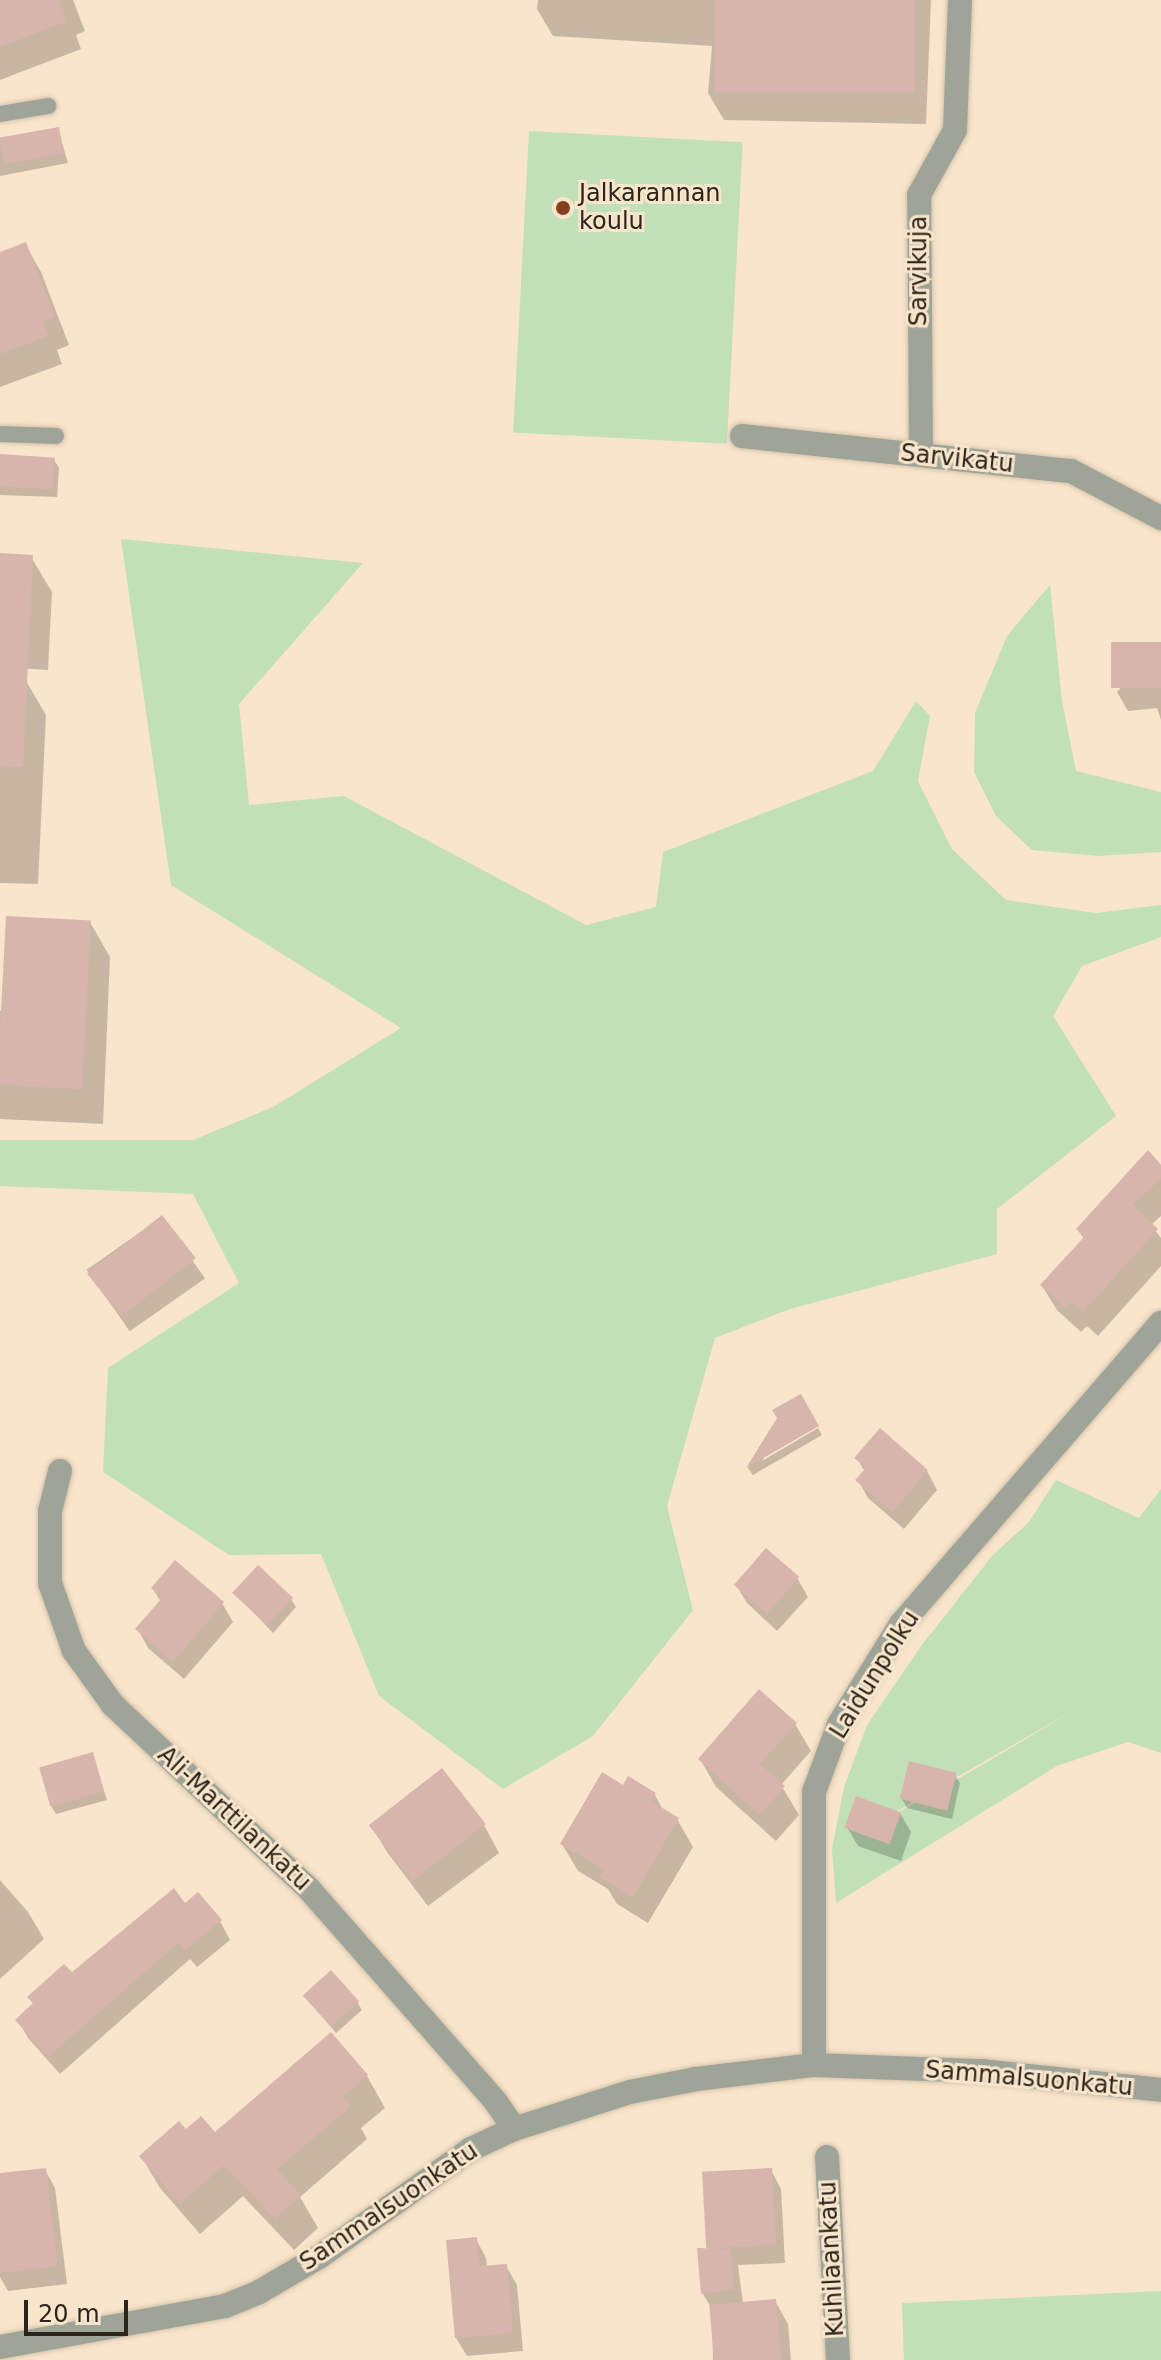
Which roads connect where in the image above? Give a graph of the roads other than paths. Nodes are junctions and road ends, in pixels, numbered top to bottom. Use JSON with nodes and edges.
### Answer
{"nodes":[{"id":1,"x":960,"y":0,"type":"edge"},
{"id":2,"x":48,"y":106,"type":"dead end"},
{"id":3,"x":0,"y":114,"type":"edge"},
{"id":4,"x":0,"y":434,"type":"edge"},
{"id":5,"x":56,"y":436,"type":"dead end"},
{"id":6,"x":742,"y":436,"type":"dead end"},
{"id":7,"x":921,"y":455,"type":"junction"},
{"id":8,"x":1161,"y":518,"type":"edge"},
{"id":9,"x":1161,"y":1323,"type":"edge"},
{"id":10,"x":60,"y":1471,"type":"dead end"},
{"id":11,"x":814,"y":2065,"type":"junction"},
{"id":12,"x":1161,"y":2090,"type":"edge"},
{"id":13,"x":514,"y":2129,"type":"junction"},
{"id":14,"x":827,"y":2157,"type":"dead end"},
{"id":15,"x":0,"y":2347,"type":"edge"},
{"id":16,"x":838,"y":2360,"type":"edge"}],
"edges":[{"from":1,"to":7,"type":"street","name":"Sarvikuja"},
{"from":2,"to":3,"type":"lane"},
{"from":4,"to":5,"type":"lane"},
{"from":6,"to":7,"type":"street","name":"Sarvikatu"},
{"from":7,"to":8,"type":"street","name":"Sarvikatu"},
{"from":9,"to":11,"type":"street","name":"Laidunpolku"},
{"from":10,"to":13,"type":"street","name":"Ali-Marttilankatu"},
{"from":11,"to":12,"type":"street","name":"Sammalsuonkatu"},
{"from":11,"to":13,"type":"street","name":"Sammalsuonkatu"},
{"from":13,"to":15,"type":"street","name":"Sammalsuonkatu"},
{"from":14,"to":16,"type":"street","name":"Kuhilaankatu"}]}
